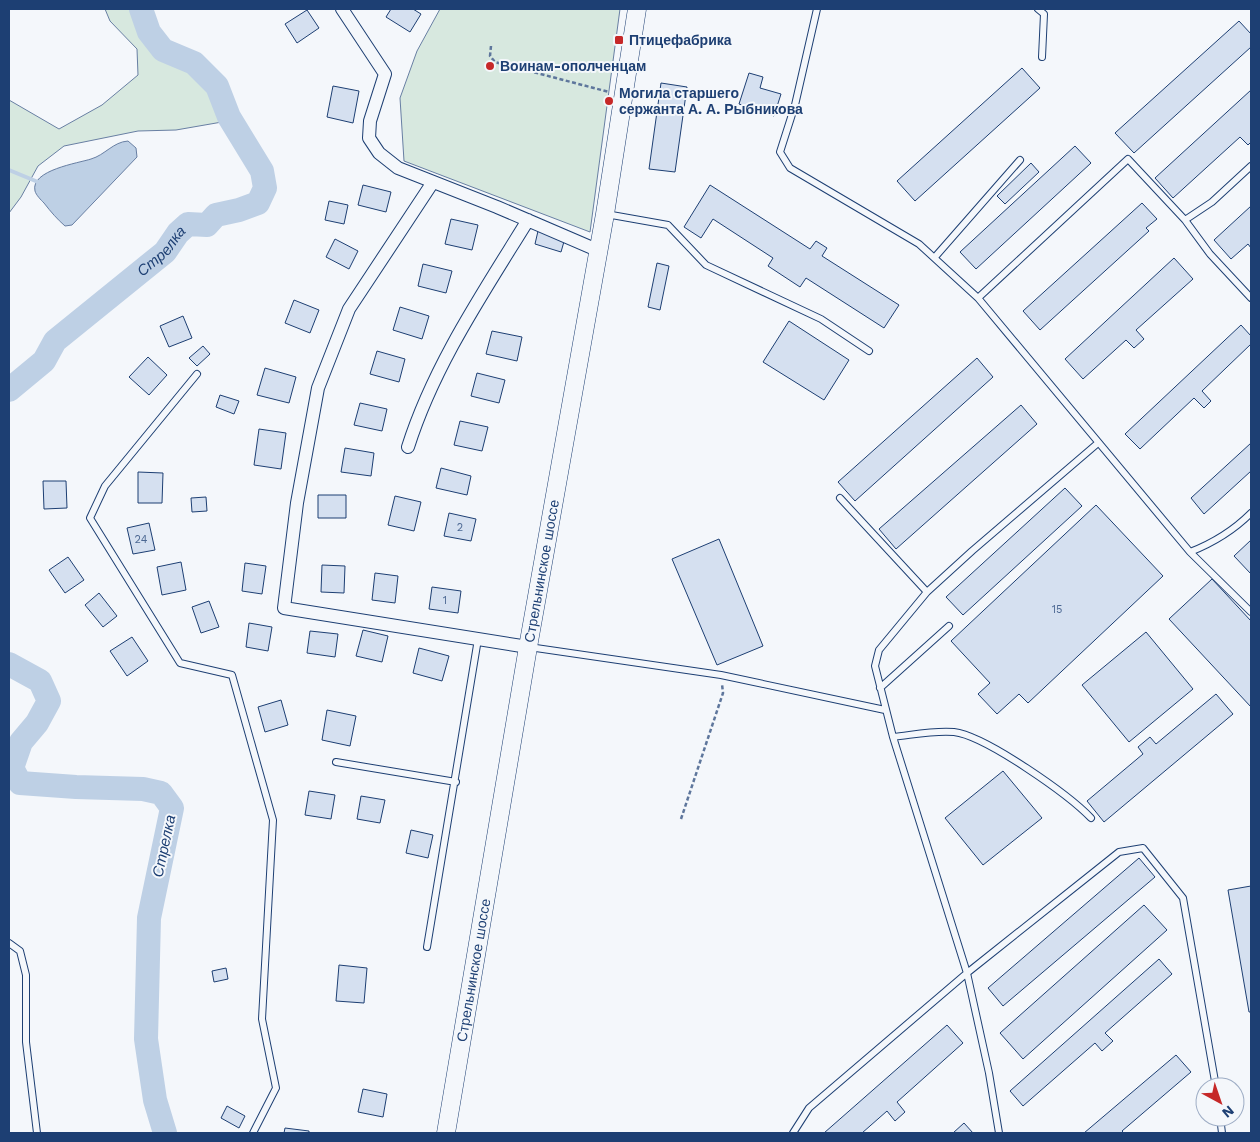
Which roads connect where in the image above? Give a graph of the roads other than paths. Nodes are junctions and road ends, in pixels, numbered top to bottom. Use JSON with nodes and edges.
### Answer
{"nodes":[{"id":1,"x":637,"y":9,"type":"edge"},
{"id":2,"x":817,"y":9,"type":"edge"},
{"id":3,"x":1038,"y":9,"type":"edge"},
{"id":4,"x":344,"y":10,"type":"edge"},
{"id":5,"x":1042,"y":57,"type":"dead end"},
{"id":6,"x":1020,"y":160,"type":"dead end"},
{"id":7,"x":1251,"y":166,"type":"edge"},
{"id":8,"x":433,"y":182,"type":"junction"},
{"id":9,"x":605,"y":214,"type":"junction"},
{"id":10,"x":528,"y":220,"type":"junction"},
{"id":11,"x":1185,"y":220,"type":"junction"},
{"id":12,"x":597,"y":250,"type":"junction"},
{"id":13,"x":935,"y":257,"type":"junction"},
{"id":14,"x":1251,"y":286,"type":"edge"},
{"id":15,"x":1244,"y":290,"type":"junction"},
{"id":16,"x":978,"y":298,"type":"junction"},
{"id":17,"x":1251,"y":298,"type":"edge"},
{"id":18,"x":869,"y":351,"type":"dead end"},
{"id":19,"x":197,"y":374,"type":"dead end"},
{"id":20,"x":1098,"y":443,"type":"junction"},
{"id":21,"x":408,"y":447,"type":"dead end"},
{"id":22,"x":840,"y":498,"type":"dead end"},
{"id":23,"x":1251,"y":513,"type":"edge"},
{"id":24,"x":1190,"y":552,"type":"junction"},
{"id":25,"x":927,"y":592,"type":"junction"},
{"id":26,"x":1251,"y":612,"type":"edge"},
{"id":27,"x":949,"y":626,"type":"dead end"},
{"id":28,"x":478,"y":639,"type":"junction"},
{"id":29,"x":528,"y":647,"type":"junction"},
{"id":30,"x":880,"y":688,"type":"junction"},
{"id":31,"x":885,"y":710,"type":"junction"},
{"id":32,"x":893,"y":737,"type":"junction"},
{"id":33,"x":336,"y":762,"type":"dead end"},
{"id":34,"x":456,"y":782,"type":"junction"},
{"id":35,"x":1092,"y":818,"type":"dead end"},
{"id":36,"x":9,"y":943,"type":"edge"},
{"id":37,"x":427,"y":947,"type":"dead end"},
{"id":38,"x":966,"y":973,"type":"junction"},
{"id":39,"x":1214,"y":1077,"type":"edge"},
{"id":40,"x":37,"y":1133,"type":"edge"},
{"id":41,"x":253,"y":1133,"type":"edge"},
{"id":42,"x":446,"y":1133,"type":"edge"},
{"id":43,"x":793,"y":1133,"type":"edge"},
{"id":44,"x":999,"y":1133,"type":"edge"}],
"edges":[{"from":1,"to":9,"type":"main road","name":"Стрельнинское шоссе"},
{"from":2,"to":13,"type":"lane"},
{"from":3,"to":5,"type":"lane"},
{"from":4,"to":8,"type":"street"},
{"from":6,"to":13,"type":"lane"},
{"from":7,"to":11,"type":"lane"},
{"from":8,"to":10,"type":"street"},
{"from":8,"to":28,"type":"street"},
{"from":9,"to":12,"type":"main road","name":"Стрельнинское шоссе"},
{"from":9,"to":18,"type":"lane"},
{"from":10,"to":12,"type":"street"},
{"from":10,"to":21,"type":"street"},
{"from":11,"to":15,"type":"lane"},
{"from":11,"to":16,"type":"lane"},
{"from":12,"to":29,"type":"main road","name":"Стрельнинское шоссе"},
{"from":13,"to":16,"type":"lane"},
{"from":14,"to":15,"type":"lane"},
{"from":15,"to":17,"type":"lane"},
{"from":16,"to":20,"type":"lane"},
{"from":19,"to":41,"type":"lane"},
{"from":20,"to":24,"type":"lane"},
{"from":20,"to":25,"type":"lane"},
{"from":22,"to":25,"type":"lane"},
{"from":23,"to":24,"type":"lane"},
{"from":24,"to":26,"type":"lane"},
{"from":25,"to":30,"type":"lane"},
{"from":27,"to":30,"type":"lane"},
{"from":28,"to":29,"type":"street"},
{"from":28,"to":34,"type":"lane"},
{"from":29,"to":31,"type":"lane"},
{"from":29,"to":42,"type":"main road","name":"Стрельнинское шоссе"},
{"from":30,"to":31,"type":"lane"},
{"from":31,"to":32,"type":"lane"},
{"from":32,"to":35,"type":"lane"},
{"from":32,"to":38,"type":"lane"},
{"from":33,"to":34,"type":"lane"},
{"from":34,"to":37,"type":"lane"},
{"from":36,"to":40,"type":"lane"},
{"from":38,"to":39,"type":"lane"},
{"from":38,"to":43,"type":"lane"},
{"from":38,"to":44,"type":"lane"}]}
